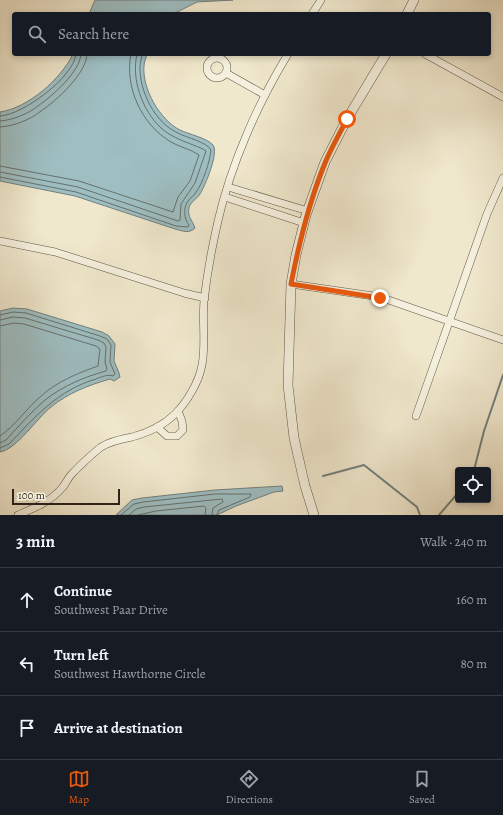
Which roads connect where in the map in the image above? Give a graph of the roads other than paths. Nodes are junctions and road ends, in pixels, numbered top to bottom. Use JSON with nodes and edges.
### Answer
{"nodes":[{"id":1,"x":321,"y":0,"type":"edge"},
{"id":2,"x":414,"y":0,"type":"edge"},
{"id":3,"x":313,"y":12,"type":"edge"},
{"id":4,"x":408,"y":12,"type":"edge"},
{"id":5,"x":287,"y":56,"type":"edge"},
{"id":6,"x":385,"y":56,"type":"edge"},
{"id":7,"x":429,"y":56,"type":"edge"},
{"id":8,"x":226,"y":73,"type":"dead end"},
{"id":9,"x":265,"y":95,"type":"junction"},
{"id":10,"x":503,"y":97,"type":"edge"},
{"id":11,"x":503,"y":178,"type":"edge"},
{"id":12,"x":228,"y":188,"type":"junction"},
{"id":13,"x":225,"y":197,"type":"junction"},
{"id":14,"x":308,"y":211,"type":"junction"},
{"id":15,"x":304,"y":223,"type":"junction"},
{"id":16,"x":0,"y":241,"type":"edge"},
{"id":17,"x":291,"y":284,"type":"junction"},
{"id":18,"x":205,"y":298,"type":"junction"},
{"id":19,"x":449,"y":321,"type":"junction"},
{"id":20,"x":503,"y":340,"type":"edge"},
{"id":21,"x":178,"y":411,"type":"junction"},
{"id":22,"x":416,"y":416,"type":"dead end"},
{"id":23,"x":156,"y":427,"type":"junction"},
{"id":24,"x":18,"y":515,"type":"edge"},
{"id":25,"x":314,"y":515,"type":"edge"}],
"edges":[{"from":1,"to":3,"type":"street"},
{"from":2,"to":4,"type":"street"},
{"from":5,"to":9,"type":"street"},
{"from":6,"to":14,"type":"street"},
{"from":7,"to":10,"type":"street"},
{"from":8,"to":9,"type":"street"},
{"from":9,"to":12,"type":"street"},
{"from":11,"to":19,"type":"street"},
{"from":12,"to":13,"type":"street"},
{"from":12,"to":14,"type":"street"},
{"from":13,"to":15,"type":"street"},
{"from":13,"to":18,"type":"street"},
{"from":14,"to":15,"type":"street"},
{"from":15,"to":17,"type":"street"},
{"from":16,"to":18,"type":"street"},
{"from":17,"to":19,"type":"street"},
{"from":17,"to":25,"type":"street"},
{"from":18,"to":21,"type":"street"},
{"from":19,"to":20,"type":"street"},
{"from":19,"to":22,"type":"street"},
{"from":21,"to":23,"type":"street"},
{"from":21,"to":23,"type":"street"},
{"from":23,"to":24,"type":"street"}]}
